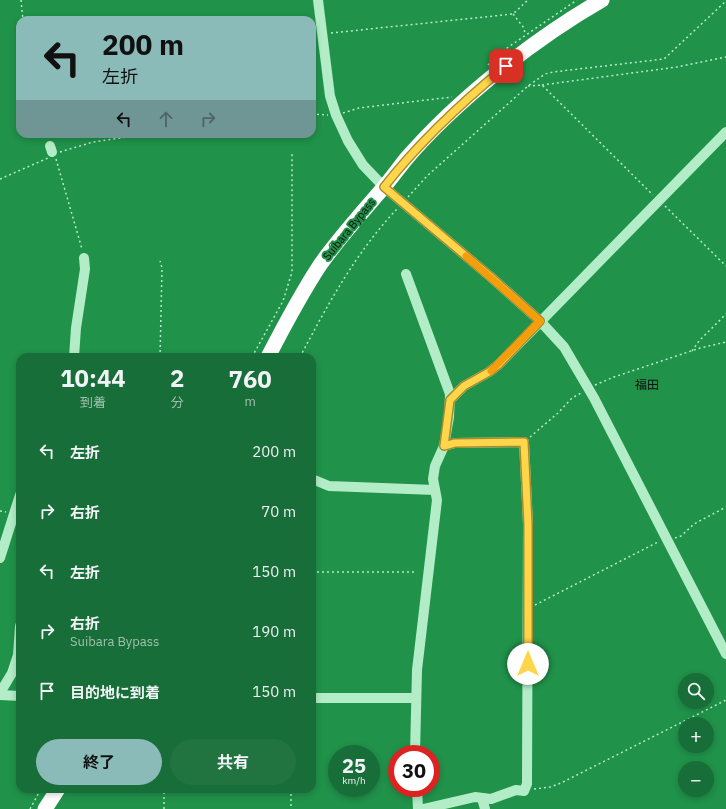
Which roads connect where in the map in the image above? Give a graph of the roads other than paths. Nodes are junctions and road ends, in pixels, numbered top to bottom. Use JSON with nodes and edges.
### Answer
{"nodes":[{"id":1,"x":318,"y":0,"type":"edge"},
{"id":2,"x":602,"y":0,"type":"edge"},
{"id":3,"x":726,"y":132,"type":"edge"},
{"id":4,"x":384,"y":187,"type":"junction"},
{"id":5,"x":84,"y":258,"type":"road end"},
{"id":6,"x":406,"y":274,"type":"dead end"},
{"id":7,"x":540,"y":321,"type":"junction"},
{"id":8,"x":74,"y":353,"type":"edge"},
{"id":9,"x":270,"y":353,"type":"edge"},
{"id":10,"x":450,"y":400,"type":"junction"},
{"id":11,"x":444,"y":446,"type":"junction"},
{"id":12,"x":316,"y":481,"type":"edge"},
{"id":13,"x":435,"y":490,"type":"junction"},
{"id":14,"x":16,"y":508,"type":"edge"},
{"id":15,"x":0,"y":558,"type":"edge"},
{"id":16,"x":726,"y":654,"type":"edge"},
{"id":17,"x":16,"y":661,"type":"edge"},
{"id":18,"x":0,"y":694,"type":"edge"},
{"id":19,"x":16,"y":696,"type":"edge"},
{"id":20,"x":316,"y":698,"type":"edge"},
{"id":21,"x":416,"y":698,"type":"junction"},
{"id":22,"x":415,"y":745,"type":"edge"},
{"id":23,"x":55,"y":793,"type":"edge"},
{"id":24,"x":417,"y":797,"type":"edge"},
{"id":25,"x":482,"y":798,"type":"junction"},
{"id":26,"x":45,"y":809,"type":"edge"},
{"id":27,"x":418,"y":809,"type":"edge"},
{"id":28,"x":423,"y":809,"type":"edge"},
{"id":29,"x":485,"y":809,"type":"edge"}],
"edges":[{"from":1,"to":4,"type":"street"},
{"from":2,"to":4,"type":"highway","name":"Suibara Bypass"},
{"from":3,"to":7,"type":"street"},
{"from":4,"to":7,"type":"street"},
{"from":4,"to":9,"type":"highway","name":"Suibara Bypass"},
{"from":5,"to":8,"type":"street"},
{"from":6,"to":10,"type":"street"},
{"from":7,"to":10,"type":"street"},
{"from":7,"to":16,"type":"street"},
{"from":10,"to":11,"type":"street"},
{"from":11,"to":13,"type":"street"},
{"from":11,"to":25,"type":"street"},
{"from":12,"to":13,"type":"street"},
{"from":13,"to":21,"type":"street"},
{"from":14,"to":15,"type":"street"},
{"from":17,"to":18,"type":"street"},
{"from":18,"to":19,"type":"street"},
{"from":20,"to":21,"type":"street"},
{"from":21,"to":22,"type":"street"},
{"from":23,"to":26,"type":"highway"},
{"from":24,"to":27,"type":"street"},
{"from":25,"to":28,"type":"street"},
{"from":25,"to":29,"type":"street"}]}
